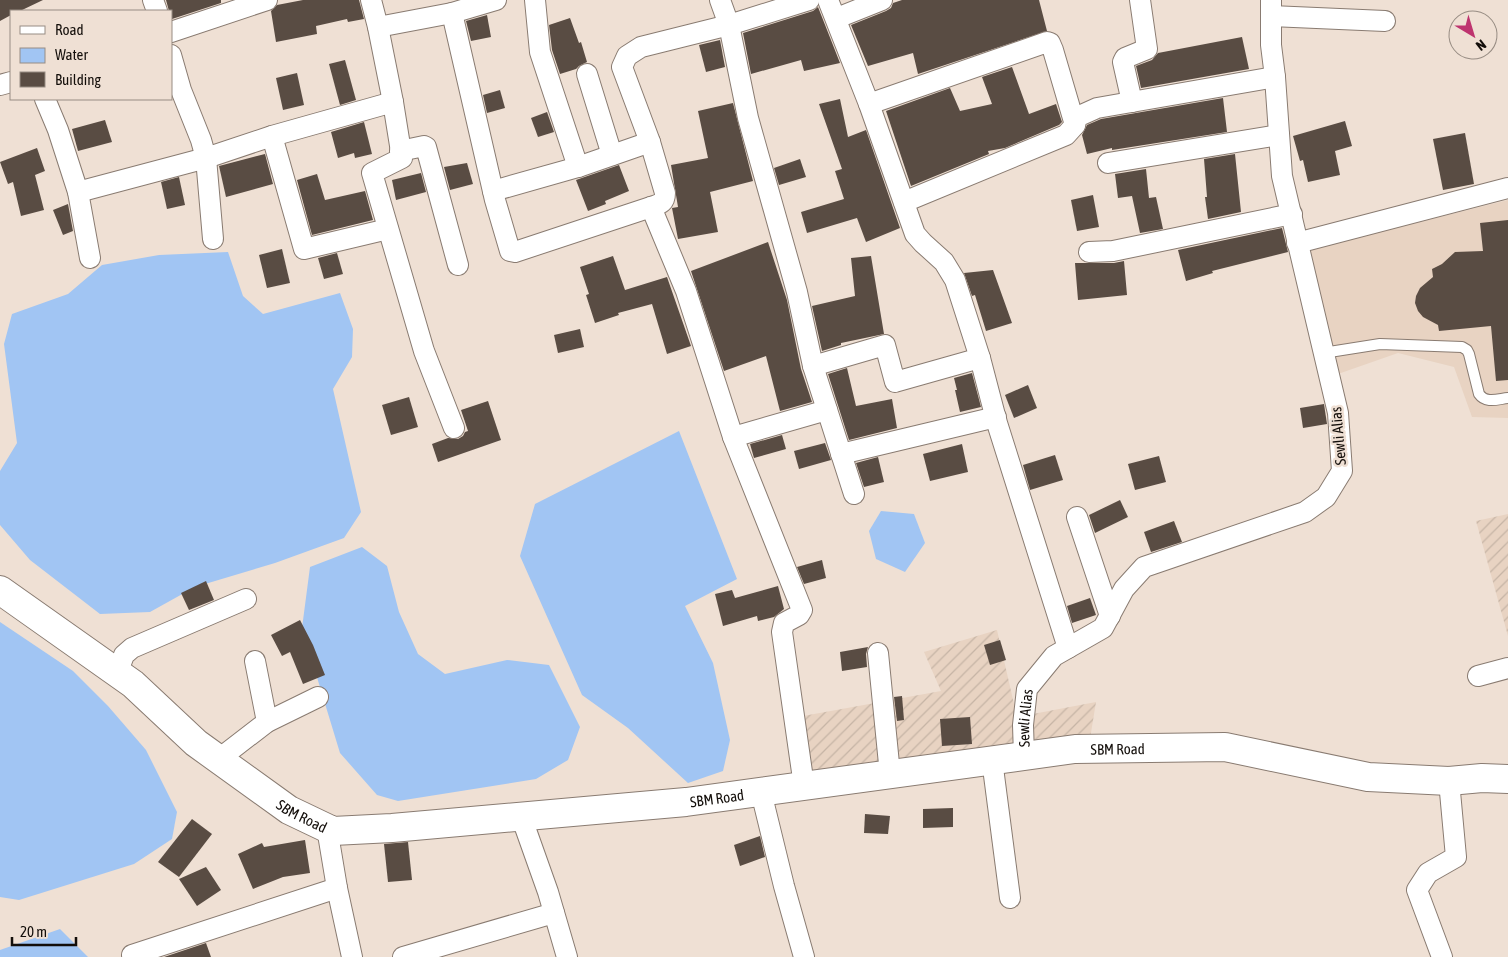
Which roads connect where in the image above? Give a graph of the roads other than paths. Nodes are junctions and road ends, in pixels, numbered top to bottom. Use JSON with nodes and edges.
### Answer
{"nodes":[{"id":1,"x":267,"y":0,"type":"edge"},
{"id":2,"x":371,"y":0,"type":"edge"},
{"id":3,"x":496,"y":0,"type":"edge"},
{"id":4,"x":535,"y":0,"type":"edge"},
{"id":5,"x":720,"y":0,"type":"edge"},
{"id":6,"x":809,"y":0,"type":"edge"},
{"id":7,"x":882,"y":0,"type":"edge"},
{"id":8,"x":1140,"y":0,"type":"edge"},
{"id":9,"x":1271,"y":8,"type":"edge"},
{"id":10,"x":832,"y":9,"type":"edge"},
{"id":11,"x":452,"y":13,"type":"junction"},
{"id":12,"x":1385,"y":21,"type":"dead end"},
{"id":13,"x":729,"y":25,"type":"junction"},
{"id":14,"x":378,"y":27,"type":"junction"},
{"id":15,"x":172,"y":32,"type":"edge"},
{"id":16,"x":172,"y":58,"type":"edge"},
{"id":17,"x":587,"y":74,"type":"dead end"},
{"id":18,"x":1275,"y":77,"type":"junction"},
{"id":19,"x":45,"y":100,"type":"edge"},
{"id":20,"x":393,"y":102,"type":"junction"},
{"id":21,"x":1132,"y":102,"type":"junction"},
{"id":22,"x":869,"y":104,"type":"junction"},
{"id":23,"x":1075,"y":125,"type":"junction"},
{"id":24,"x":1279,"y":135,"type":"junction"},
{"id":25,"x":272,"y":136,"type":"junction"},
{"id":26,"x":650,"y":142,"type":"junction"},
{"id":27,"x":400,"y":151,"type":"junction"},
{"id":28,"x":612,"y":155,"type":"junction"},
{"id":29,"x":206,"y":158,"type":"junction"},
{"id":30,"x":1108,"y":163,"type":"dead end"},
{"id":31,"x":578,"y":166,"type":"junction"},
{"id":32,"x":1508,"y":188,"type":"edge"},
{"id":33,"x":493,"y":191,"type":"junction"},
{"id":34,"x":78,"y":192,"type":"junction"},
{"id":35,"x":904,"y":202,"type":"junction"},
{"id":36,"x":651,"y":207,"type":"junction"},
{"id":37,"x":1292,"y":214,"type":"junction"},
{"id":38,"x":388,"y":229,"type":"junction"},
{"id":39,"x":213,"y":239,"type":"dead end"},
{"id":40,"x":1297,"y":243,"type":"junction"},
{"id":41,"x":1089,"y":252,"type":"dead end"},
{"id":42,"x":90,"y":258,"type":"dead end"},
{"id":43,"x":458,"y":265,"type":"dead end"},
{"id":44,"x":1323,"y":353,"type":"junction"},
{"id":45,"x":980,"y":358,"type":"junction"},
{"id":46,"x":813,"y":366,"type":"junction"},
{"id":47,"x":1508,"y":398,"type":"edge"},
{"id":48,"x":827,"y":410,"type":"junction"},
{"id":49,"x":996,"y":417,"type":"junction"},
{"id":50,"x":454,"y":428,"type":"dead end"},
{"id":51,"x":733,"y":437,"type":"junction"},
{"id":52,"x":841,"y":454,"type":"junction"},
{"id":53,"x":854,"y":494,"type":"dead end"},
{"id":54,"x":1077,"y":517,"type":"dead end"},
{"id":55,"x":0,"y":590,"type":"edge"},
{"id":56,"x":246,"y":599,"type":"dead end"},
{"id":57,"x":1110,"y":616,"type":"junction"},
{"id":58,"x":1068,"y":648,"type":"junction"},
{"id":59,"x":878,"y":653,"type":"dead end"},
{"id":60,"x":255,"y":661,"type":"dead end"},
{"id":61,"x":1508,"y":668,"type":"edge"},
{"id":62,"x":117,"y":674,"type":"junction"},
{"id":63,"x":1478,"y":676,"type":"dead end"},
{"id":64,"x":318,"y":698,"type":"dead end"},
{"id":65,"x":267,"y":722,"type":"junction"},
{"id":66,"x":1024,"y":756,"type":"junction"},
{"id":67,"x":219,"y":759,"type":"junction"},
{"id":68,"x":992,"y":760,"type":"junction"},
{"id":69,"x":890,"y":774,"type":"junction"},
{"id":70,"x":1508,"y":779,"type":"edge"},
{"id":71,"x":1449,"y":781,"type":"junction"},
{"id":72,"x":804,"y":786,"type":"junction"},
{"id":73,"x":761,"y":792,"type":"junction"},
{"id":74,"x":521,"y":816,"type":"junction"},
{"id":75,"x":327,"y":828,"type":"junction"},
{"id":76,"x":337,"y":888,"type":"junction"},
{"id":77,"x":1010,"y":898,"type":"dead end"},
{"id":78,"x":554,"y":913,"type":"junction"},
{"id":79,"x":132,"y":955,"type":"dead end"},
{"id":80,"x":352,"y":957,"type":"edge"},
{"id":81,"x":403,"y":957,"type":"edge"},
{"id":82,"x":567,"y":957,"type":"edge"},
{"id":83,"x":804,"y":957,"type":"edge"},
{"id":84,"x":1442,"y":957,"type":"edge"}],
"edges":[{"from":1,"to":15,"type":"street"},
{"from":2,"to":14,"type":"street"},
{"from":3,"to":11,"type":"street"},
{"from":4,"to":31,"type":"street"},
{"from":5,"to":13,"type":"street"},
{"from":6,"to":13,"type":"street"},
{"from":7,"to":10,"type":"street"},
{"from":8,"to":21,"type":"street"},
{"from":9,"to":12,"type":"street"},
{"from":9,"to":18,"type":"street","name":"Sewli Alias"},
{"from":10,"to":22,"type":"street"},
{"from":11,"to":14,"type":"street"},
{"from":11,"to":33,"type":"street"},
{"from":13,"to":26,"type":"street"},
{"from":13,"to":46,"type":"street"},
{"from":14,"to":20,"type":"street"},
{"from":16,"to":29,"type":"street"},
{"from":17,"to":28,"type":"street"},
{"from":18,"to":21,"type":"street"},
{"from":18,"to":24,"type":"street","name":"Sewli Alias"},
{"from":19,"to":34,"type":"street"},
{"from":20,"to":25,"type":"street"},
{"from":20,"to":27,"type":"street"},
{"from":21,"to":23,"type":"street"},
{"from":22,"to":23,"type":"street"},
{"from":22,"to":35,"type":"street"},
{"from":23,"to":35,"type":"street"},
{"from":24,"to":30,"type":"street"},
{"from":24,"to":37,"type":"street","name":"Sewli Alias"},
{"from":25,"to":29,"type":"street"},
{"from":25,"to":38,"type":"street"},
{"from":26,"to":28,"type":"street"},
{"from":26,"to":36,"type":"street"},
{"from":27,"to":38,"type":"street"},
{"from":27,"to":43,"type":"street"},
{"from":28,"to":31,"type":"street"},
{"from":29,"to":34,"type":"street"},
{"from":29,"to":39,"type":"street"},
{"from":31,"to":33,"type":"street"},
{"from":32,"to":40,"type":"street"},
{"from":33,"to":36,"type":"street"},
{"from":34,"to":42,"type":"street"},
{"from":35,"to":45,"type":"street"},
{"from":36,"to":51,"type":"street"},
{"from":37,"to":40,"type":"street","name":"Sewli Alias"},
{"from":37,"to":41,"type":"street"},
{"from":38,"to":50,"type":"street"},
{"from":40,"to":44,"type":"street","name":"Sewli Alias"},
{"from":44,"to":47,"type":"lane"},
{"from":44,"to":57,"type":"street","name":"Sewli Alias"},
{"from":45,"to":46,"type":"street"},
{"from":45,"to":49,"type":"street"},
{"from":46,"to":48,"type":"street"},
{"from":48,"to":51,"type":"street"},
{"from":48,"to":52,"type":"street"},
{"from":49,"to":52,"type":"street"},
{"from":49,"to":58,"type":"street"},
{"from":51,"to":72,"type":"street"},
{"from":52,"to":53,"type":"street"},
{"from":54,"to":57,"type":"street"},
{"from":55,"to":62,"type":"street","name":"SBM Road"},
{"from":56,"to":62,"type":"street"},
{"from":57,"to":58,"type":"street","name":"Sewli Alias"},
{"from":58,"to":66,"type":"street","name":"Sewli Alias"},
{"from":59,"to":69,"type":"street"},
{"from":60,"to":65,"type":"street"},
{"from":61,"to":63,"type":"street"},
{"from":62,"to":67,"type":"street","name":"SBM Road"},
{"from":64,"to":65,"type":"street"},
{"from":65,"to":67,"type":"street"},
{"from":66,"to":68,"type":"street","name":"SBM Road"},
{"from":66,"to":71,"type":"street","name":"SBM Road"},
{"from":67,"to":75,"type":"street","name":"SBM Road"},
{"from":68,"to":69,"type":"street","name":"SBM Road"},
{"from":68,"to":77,"type":"street"},
{"from":69,"to":72,"type":"street","name":"SBM Road"},
{"from":70,"to":71,"type":"street","name":"SBM Road"},
{"from":71,"to":84,"type":"street"},
{"from":72,"to":73,"type":"street","name":"SBM Road"},
{"from":73,"to":74,"type":"street","name":"SBM Road"},
{"from":73,"to":83,"type":"street"},
{"from":74,"to":75,"type":"street","name":"SBM Road"},
{"from":74,"to":78,"type":"street"},
{"from":75,"to":76,"type":"street"},
{"from":76,"to":79,"type":"street"},
{"from":76,"to":80,"type":"street"},
{"from":78,"to":81,"type":"street"},
{"from":78,"to":82,"type":"street"}]}
